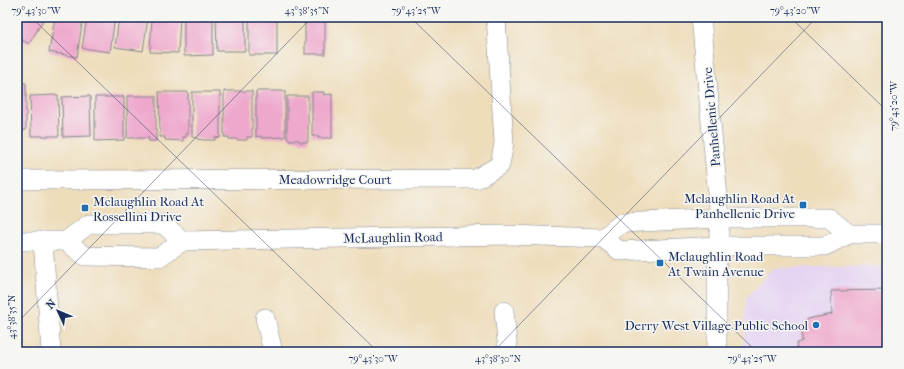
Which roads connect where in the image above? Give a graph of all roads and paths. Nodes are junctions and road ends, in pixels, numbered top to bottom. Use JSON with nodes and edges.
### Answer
{"nodes":[{"id":1,"x":496,"y":17,"type":"edge"},
{"id":2,"x":701,"y":17,"type":"edge"},
{"id":3,"x":17,"y":180,"type":"edge"},
{"id":4,"x":720,"y":218,"type":"junction"},
{"id":5,"x":850,"y":234,"type":"junction"},
{"id":6,"x":887,"y":234,"type":"edge"},
{"id":7,"x":603,"y":238,"type":"junction"},
{"id":8,"x":183,"y":240,"type":"junction"},
{"id":9,"x":17,"y":241,"type":"edge"},
{"id":10,"x":43,"y":241,"type":"junction"},
{"id":11,"x":66,"y":241,"type":"junction"},
{"id":12,"x":718,"y":246,"type":"junction"},
{"id":13,"x":504,"y":311,"type":"dead end"},
{"id":14,"x":265,"y":318,"type":"dead end"},
{"id":15,"x":51,"y":352,"type":"edge"},
{"id":16,"x":273,"y":352,"type":"edge"},
{"id":17,"x":508,"y":352,"type":"edge"},
{"id":18,"x":717,"y":352,"type":"edge"}],
"edges":[{"from":1,"to":3,"type":"street","name":"Meadowridge Court"},
{"from":2,"to":4,"type":"street","name":"Panhellenic Drive"},
{"from":4,"to":5,"type":"street"},
{"from":4,"to":7,"type":"street"},
{"from":4,"to":12,"type":"street","name":"Panhellenic Drive"},
{"from":5,"to":6,"type":"street"},
{"from":5,"to":12,"type":"street"},
{"from":7,"to":8,"type":"street","name":"McLaughlin Road"},
{"from":7,"to":12,"type":"street"},
{"from":8,"to":11,"type":"street"},
{"from":8,"to":11,"type":"street"},
{"from":9,"to":10,"type":"street"},
{"from":10,"to":11,"type":"street"},
{"from":10,"to":15,"type":"street"},
{"from":12,"to":18,"type":"street","name":"Panhellenic Drive"},
{"from":13,"to":17,"type":"street"},
{"from":14,"to":16,"type":"street"}]}
